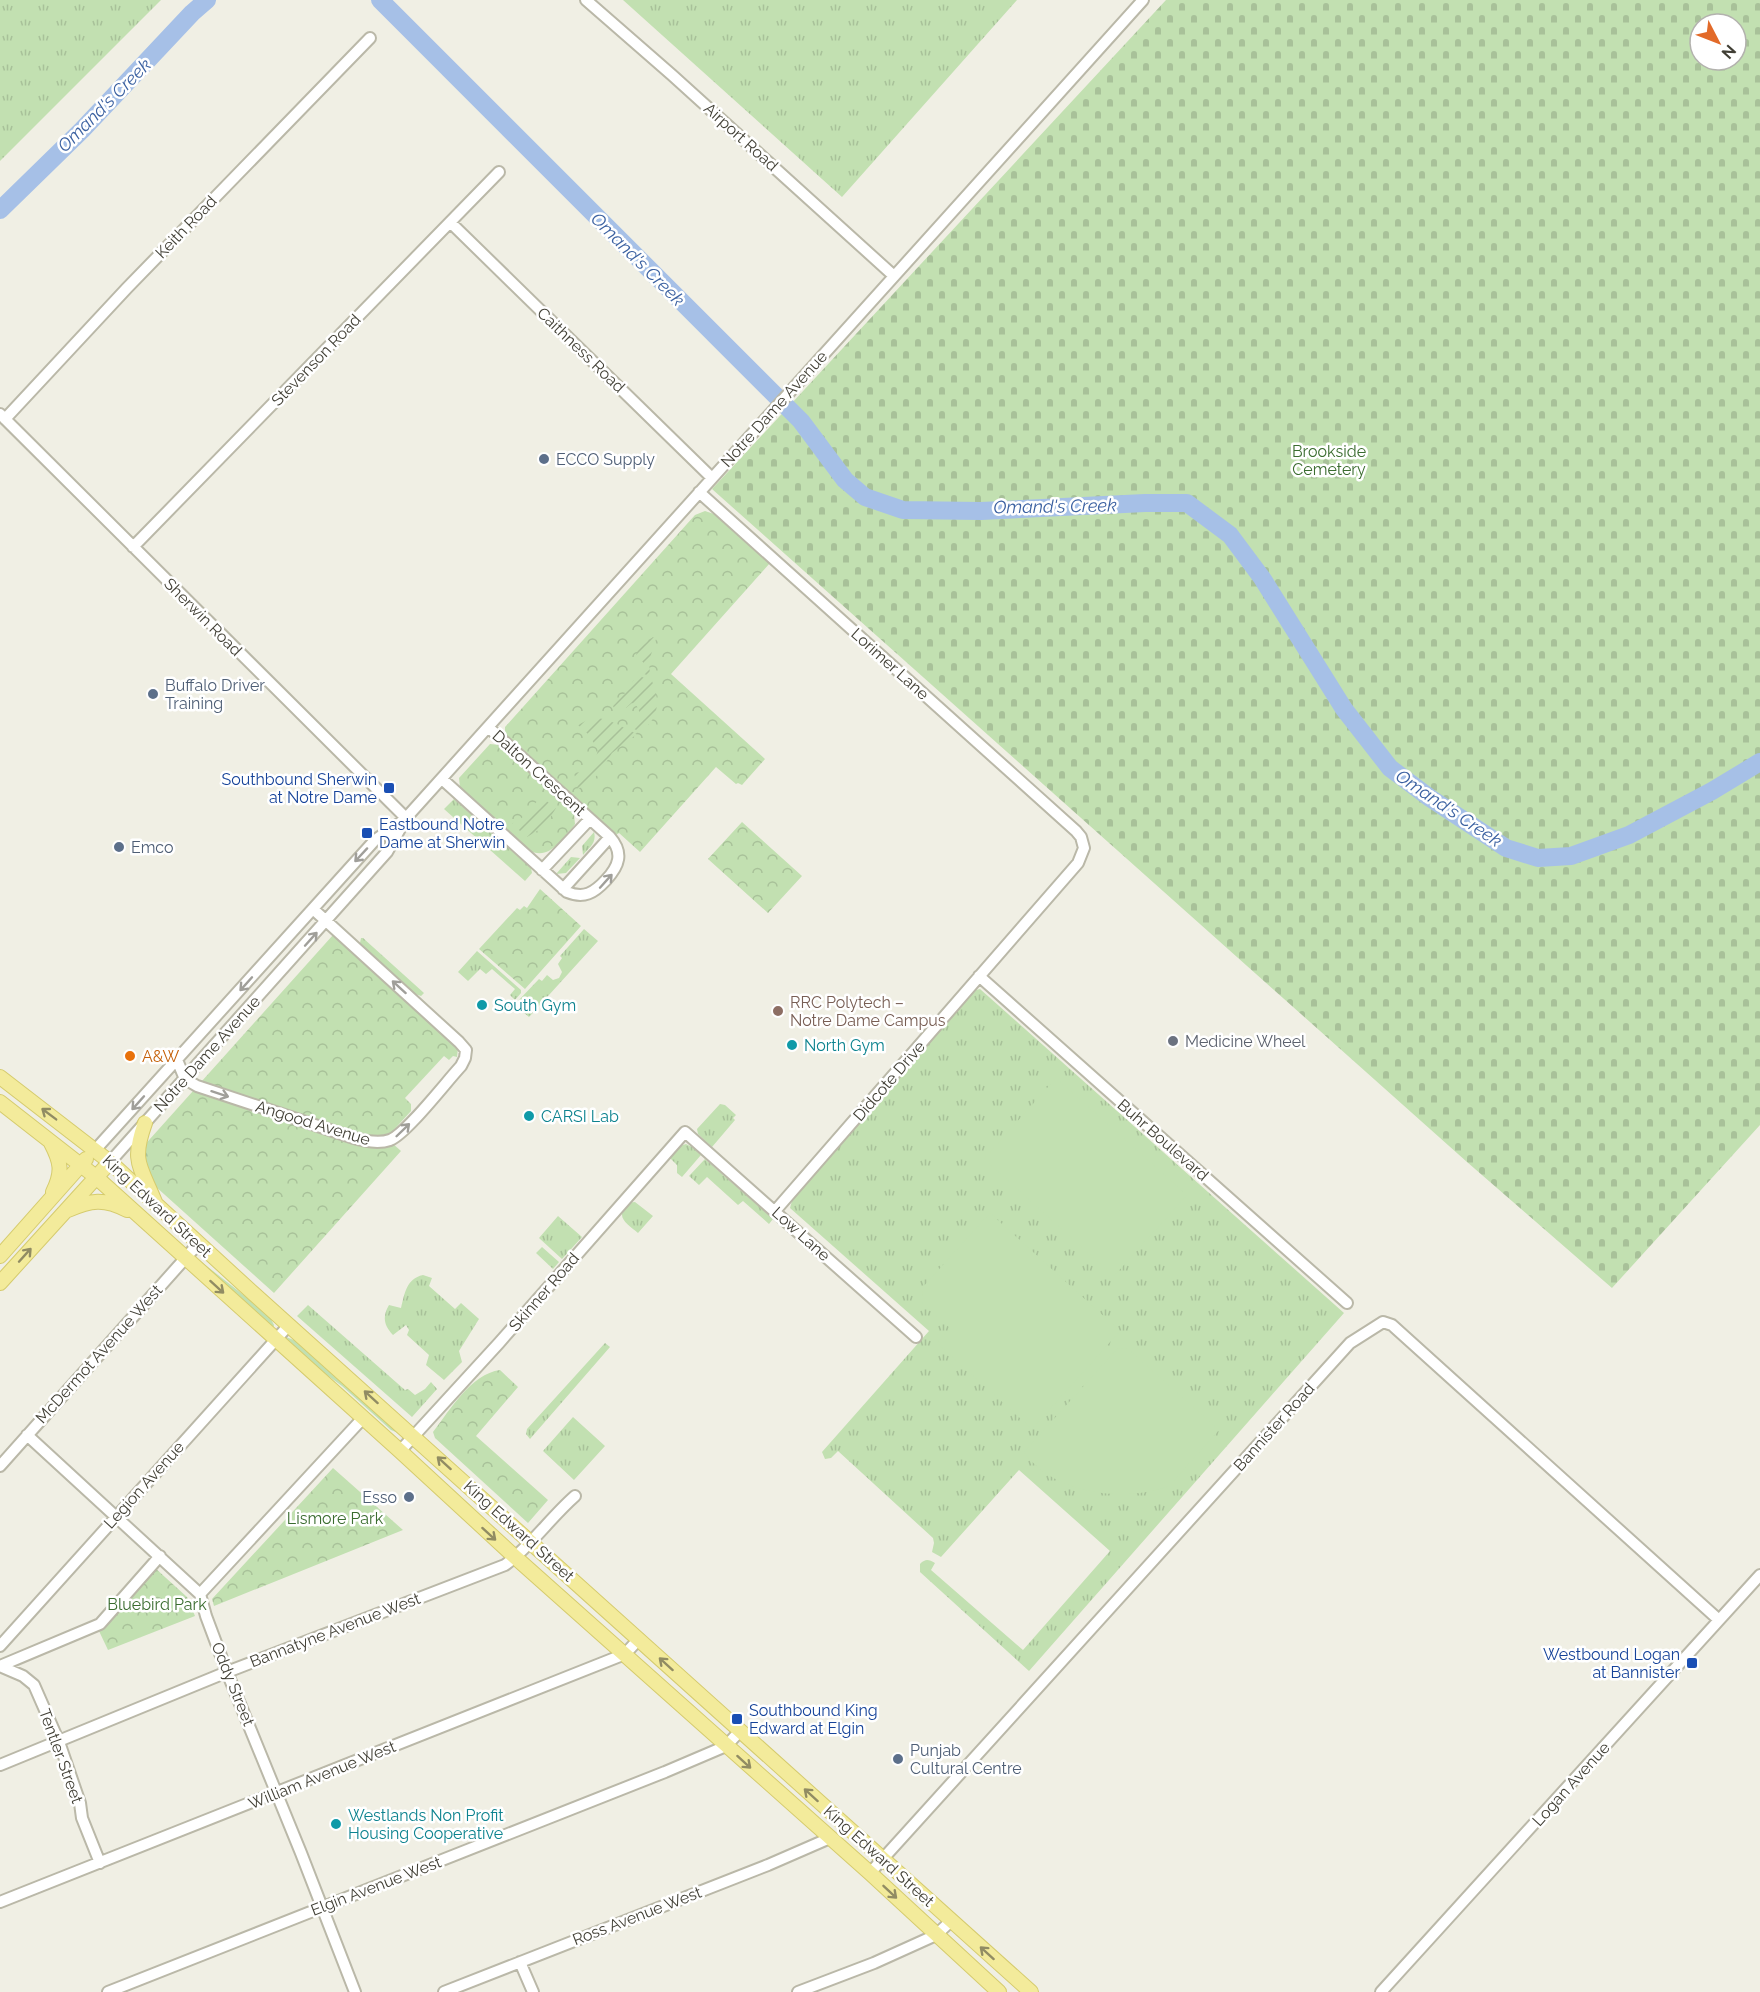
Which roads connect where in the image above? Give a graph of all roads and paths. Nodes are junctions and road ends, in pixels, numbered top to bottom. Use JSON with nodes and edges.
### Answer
{"nodes":[{"id":1,"x":586,"y":0,"type":"edge"},
{"id":2,"x":1143,"y":0,"type":"edge"},
{"id":3,"x":370,"y":38,"type":"dead end"},
{"id":4,"x":500,"y":172,"type":"dead end"},
{"id":5,"x":451,"y":223,"type":"junction"},
{"id":6,"x":894,"y":276,"type":"junction"},
{"id":7,"x":2,"y":417,"type":"edge"},
{"id":8,"x":712,"y":478,"type":"junction"},
{"id":9,"x":699,"y":492,"type":"junction"},
{"id":10,"x":133,"y":547,"type":"junction"},
{"id":11,"x":488,"y":727,"type":"junction"},
{"id":12,"x":442,"y":779,"type":"junction"},
{"id":13,"x":406,"y":818,"type":"junction"},
{"id":14,"x":590,"y":819,"type":"junction"},
{"id":15,"x":610,"y":837,"type":"junction"},
{"id":16,"x":1081,"y":837,"type":"joint"},
{"id":17,"x":543,"y":870,"type":"junction"},
{"id":18,"x":563,"y":889,"type":"junction"},
{"id":19,"x":313,"y":909,"type":"junction"},
{"id":20,"x":326,"y":921,"type":"junction"},
{"id":21,"x":276,"y":950,"type":"junction"},
{"id":22,"x":290,"y":962,"type":"junction"},
{"id":23,"x":979,"y":976,"type":"junction"},
{"id":24,"x":177,"y":1060,"type":"junction"},
{"id":25,"x":0,"y":1077,"type":"edge"},
{"id":26,"x":185,"y":1079,"type":"junction"},
{"id":27,"x":0,"y":1102,"type":"edge"},
{"id":28,"x":145,"y":1123,"type":"junction"},
{"id":29,"x":686,"y":1132,"type":"joint"},
{"id":30,"x":49,"y":1140,"type":"junction"},
{"id":31,"x":96,"y":1149,"type":"junction"},
{"id":32,"x":110,"y":1162,"type":"junction"},
{"id":33,"x":82,"y":1164,"type":"junction"},
{"id":34,"x":96,"y":1177,"type":"junction"},
{"id":35,"x":47,"y":1205,"type":"junction"},
{"id":36,"x":157,"y":1206,"type":"junction"},
{"id":37,"x":775,"y":1211,"type":"junction"},
{"id":38,"x":64,"y":1212,"type":"junction"},
{"id":39,"x":138,"y":1215,"type":"junction"},
{"id":40,"x":198,"y":1244,"type":"junction"},
{"id":41,"x":0,"y":1256,"type":"edge"},
{"id":42,"x":185,"y":1258,"type":"junction"},
{"id":43,"x":0,"y":1283,"type":"edge"},
{"id":44,"x":1347,"y":1302,"type":"dead end"},
{"id":45,"x":289,"y":1325,"type":"junction"},
{"id":46,"x":916,"y":1337,"type":"dead end"},
{"id":47,"x":275,"y":1340,"type":"junction"},
{"id":48,"x":363,"y":1418,"type":"junction"},
{"id":49,"x":27,"y":1435,"type":"junction"},
{"id":50,"x":414,"y":1436,"type":"junction"},
{"id":51,"x":400,"y":1451,"type":"junction"},
{"id":52,"x":0,"y":1466,"type":"edge"},
{"id":53,"x":575,"y":1496,"type":"dead end"},
{"id":54,"x":116,"y":1517,"type":"junction"},
{"id":55,"x":531,"y":1542,"type":"junction"},
{"id":56,"x":160,"y":1556,"type":"junction"},
{"id":57,"x":515,"y":1557,"type":"junction"},
{"id":58,"x":1760,"y":1575,"type":"edge"},
{"id":59,"x":200,"y":1594,"type":"junction"},
{"id":60,"x":1719,"y":1620,"type":"junction"},
{"id":61,"x":639,"y":1640,"type":"junction"},
{"id":62,"x":0,"y":1646,"type":"edge"},
{"id":63,"x":625,"y":1654,"type":"junction"},
{"id":64,"x":0,"y":1666,"type":"edge"},
{"id":65,"x":227,"y":1672,"type":"junction"},
{"id":66,"x":740,"y":1731,"type":"junction"},
{"id":67,"x":59,"y":1742,"type":"junction"},
{"id":68,"x":726,"y":1746,"type":"junction"},
{"id":69,"x":0,"y":1765,"type":"edge"},
{"id":70,"x":277,"y":1793,"type":"junction"},
{"id":71,"x":830,"y":1838,"type":"junction"},
{"id":72,"x":883,"y":1860,"type":"junction"},
{"id":73,"x":100,"y":1863,"type":"junction"},
{"id":74,"x":870,"y":1874,"type":"junction"},
{"id":75,"x":0,"y":1902,"type":"edge"},
{"id":76,"x":321,"y":1907,"type":"junction"},
{"id":77,"x":951,"y":1921,"type":"junction"},
{"id":78,"x":936,"y":1935,"type":"junction"},
{"id":79,"x":520,"y":1962,"type":"junction"},
{"id":80,"x":828,"y":1980,"type":"junction"},
{"id":81,"x":108,"y":1992,"type":"edge"},
{"id":82,"x":355,"y":1992,"type":"edge"},
{"id":83,"x":444,"y":1992,"type":"edge"},
{"id":84,"x":533,"y":1992,"type":"edge"},
{"id":85,"x":798,"y":1992,"type":"edge"},
{"id":86,"x":833,"y":1992,"type":"edge"},
{"id":87,"x":999,"y":1992,"type":"edge"},
{"id":88,"x":1031,"y":1992,"type":"edge"},
{"id":89,"x":1381,"y":1992,"type":"edge"}],
"edges":[{"from":1,"to":6,"type":"street","name":"Airport Road"},
{"from":2,"to":6,"type":"street","name":"Notre Dame Avenue"},
{"from":3,"to":7,"type":"street","name":"Keith Road"},
{"from":4,"to":5,"type":"street","name":"Stevenson Road"},
{"from":5,"to":8,"type":"street","name":"Caithness Road"},
{"from":5,"to":10,"type":"street","name":"Stevenson Road"},
{"from":6,"to":8,"type":"street","name":"Notre Dame Avenue"},
{"from":7,"to":10,"type":"street","name":"Sherwin Road"},
{"from":8,"to":9,"type":"street","name":"Notre Dame Avenue"},
{"from":9,"to":11,"type":"street","name":"Notre Dame Avenue"},
{"from":9,"to":16,"type":"street","name":"Lorimer Lane"},
{"from":10,"to":13,"type":"street","name":"Sherwin Road"},
{"from":11,"to":12,"type":"street","name":"Notre Dame Avenue"},
{"from":11,"to":14,"type":"street","name":"Dalton Crescent"},
{"from":12,"to":13,"type":"street","name":"Notre Dame Avenue"},
{"from":12,"to":17,"type":"street"},
{"from":13,"to":19,"type":"street","name":"Notre Dame Avenue","one_way":true},
{"from":13,"to":20,"type":"street","name":"Notre Dame Avenue"},
{"from":14,"to":15,"type":"street","name":"Dalton Crescent"},
{"from":14,"to":17,"type":"street","name":"Dalton Crescent"},
{"from":15,"to":18,"type":"street"},
{"from":18,"to":15,"type":"street","one_way":true},
{"from":16,"to":23,"type":"street","name":"Didcote Drive"},
{"from":17,"to":18,"type":"street"},
{"from":19,"to":20,"type":"street","name":"Angood Avenue"},
{"from":19,"to":21,"type":"street","name":"Notre Dame Avenue"},
{"from":22,"to":20,"type":"street","name":"Notre Dame Avenue","one_way":true},
{"from":26,"to":20,"type":"street","name":"Angood Avenue","one_way":true},
{"from":21,"to":22,"type":"street"},
{"from":21,"to":24,"type":"street","name":"Notre Dame Avenue","one_way":true},
{"from":22,"to":26,"type":"street","name":"Notre Dame Avenue"},
{"from":23,"to":37,"type":"street","name":"Didcote Drive"},
{"from":23,"to":44,"type":"street","name":"Buhr Boulevard"},
{"from":24,"to":26,"type":"street"},
{"from":24,"to":31,"type":"street","name":"Notre Dame Avenue","one_way":true},
{"from":31,"to":25,"type":"main road","name":"King Edward Street","one_way":true},
{"from":26,"to":28,"type":"street","name":"Notre Dame Avenue"},
{"from":27,"to":30,"type":"main road","name":"King Edward Street"},
{"from":28,"to":32,"type":"street","name":"Notre Dame Avenue"},
{"from":28,"to":36,"type":"main road"},
{"from":29,"to":37,"type":"street","name":"Low Lane"},
{"from":29,"to":50,"type":"street","name":"Skinner Road"},
{"from":30,"to":33,"type":"main road","name":"King Edward Street"},
{"from":30,"to":35,"type":"main road"},
{"from":31,"to":32,"type":"main road","name":"King Edward Street"},
{"from":31,"to":33,"type":"main road","name":"Notre Dame Avenue"},
{"from":32,"to":34,"type":"main road","name":"Notre Dame Avenue"},
{"from":32,"to":36,"type":"main road","name":"King Edward Street"},
{"from":33,"to":34,"type":"main road","name":"King Edward Street"},
{"from":33,"to":35,"type":"main road","name":"Notre Dame Avenue"},
{"from":34,"to":38,"type":"main road","name":"Notre Dame Avenue"},
{"from":34,"to":39,"type":"main road","name":"King Edward Street"},
{"from":35,"to":41,"type":"main road","name":"Notre Dame Avenue"},
{"from":36,"to":40,"type":"main road","name":"King Edward Street"},
{"from":37,"to":46,"type":"street","name":"Low Lane"},
{"from":38,"to":39,"type":"main road"},
{"from":43,"to":38,"type":"main road","name":"Notre Dame Avenue","one_way":true},
{"from":39,"to":42,"type":"main road","name":"King Edward Street"},
{"from":40,"to":42,"type":"street","name":"McDermot Avenue West"},
{"from":40,"to":45,"type":"main road","name":"King Edward Street"},
{"from":42,"to":47,"type":"main road","name":"King Edward Street","one_way":true},
{"from":42,"to":49,"type":"street","name":"McDermot Avenue West"},
{"from":45,"to":47,"type":"street","name":"Legion Avenue"},
{"from":50,"to":45,"type":"main road","name":"King Edward Street","one_way":true},
{"from":47,"to":48,"type":"main road","name":"King Edward Street"},
{"from":47,"to":54,"type":"street","name":"Legion Avenue"},
{"from":48,"to":51,"type":"main road","name":"King Edward Street"},
{"from":48,"to":59,"type":"street"},
{"from":49,"to":52,"type":"street","name":"McDermot Avenue West"},
{"from":49,"to":54,"type":"street","name":"Oddy Street"},
{"from":50,"to":51,"type":"street","name":"Skinner Road"},
{"from":55,"to":50,"type":"main road","name":"King Edward Street","one_way":true},
{"from":51,"to":57,"type":"main road","name":"King Edward Street","one_way":true},
{"from":53,"to":55,"type":"street","name":"Bannatyne Avenue West"},
{"from":54,"to":56,"type":"street","name":"Oddy Street"},
{"from":54,"to":62,"type":"street","name":"Legion Avenue"},
{"from":55,"to":57,"type":"street","name":"Bannatyne Avenue West"},
{"from":55,"to":61,"type":"main road","name":"King Edward Street"},
{"from":56,"to":59,"type":"street","name":"Oddy Street"},
{"from":56,"to":64,"type":"street"},
{"from":57,"to":63,"type":"main road","name":"King Edward Street"},
{"from":57,"to":65,"type":"street","name":"Bannatyne Avenue West"},
{"from":58,"to":60,"type":"street","name":"Logan Avenue"},
{"from":59,"to":65,"type":"street","name":"Oddy Street"},
{"from":60,"to":72,"type":"street","name":"Bannister Road"},
{"from":60,"to":89,"type":"street","name":"Logan Avenue"},
{"from":61,"to":63,"type":"street","name":"William Avenue West"},
{"from":66,"to":61,"type":"main road","name":"King Edward Street","one_way":true},
{"from":63,"to":68,"type":"main road","name":"King Edward Street"},
{"from":63,"to":70,"type":"street","name":"William Avenue West"},
{"from":64,"to":67,"type":"street","name":"Tentler Street"},
{"from":65,"to":67,"type":"street","name":"Bannatyne Avenue West"},
{"from":65,"to":70,"type":"street","name":"Oddy Street"},
{"from":66,"to":68,"type":"street","name":"Elgin Avenue West"},
{"from":72,"to":66,"type":"main road","name":"King Edward Street","one_way":true},
{"from":67,"to":69,"type":"street","name":"Bannatyne Avenue West"},
{"from":67,"to":73,"type":"street","name":"Tentler Street"},
{"from":68,"to":71,"type":"main road","name":"King Edward Street","one_way":true},
{"from":68,"to":76,"type":"street","name":"Elgin Avenue West"},
{"from":70,"to":73,"type":"street","name":"William Avenue West"},
{"from":70,"to":76,"type":"street","name":"Oddy Street"},
{"from":71,"to":74,"type":"main road","name":"King Edward Street"},
{"from":71,"to":79,"type":"street","name":"Ross Avenue West"},
{"from":72,"to":74,"type":"street","name":"Bannister Road"},
{"from":72,"to":77,"type":"main road","name":"King Edward Street"},
{"from":73,"to":75,"type":"street","name":"William Avenue West"},
{"from":74,"to":78,"type":"main road","name":"King Edward Street","one_way":true},
{"from":76,"to":81,"type":"street","name":"Elgin Avenue West"},
{"from":76,"to":82,"type":"street","name":"Oddy Street"},
{"from":77,"to":78,"type":"street"},
{"from":88,"to":77,"type":"main road","name":"King Edward Street","one_way":true},
{"from":78,"to":80,"type":"street"},
{"from":78,"to":87,"type":"main road","name":"King Edward Street"},
{"from":79,"to":83,"type":"street","name":"Ross Avenue West"},
{"from":79,"to":84,"type":"street"},
{"from":80,"to":85,"type":"street"},
{"from":80,"to":86,"type":"street"}]}
